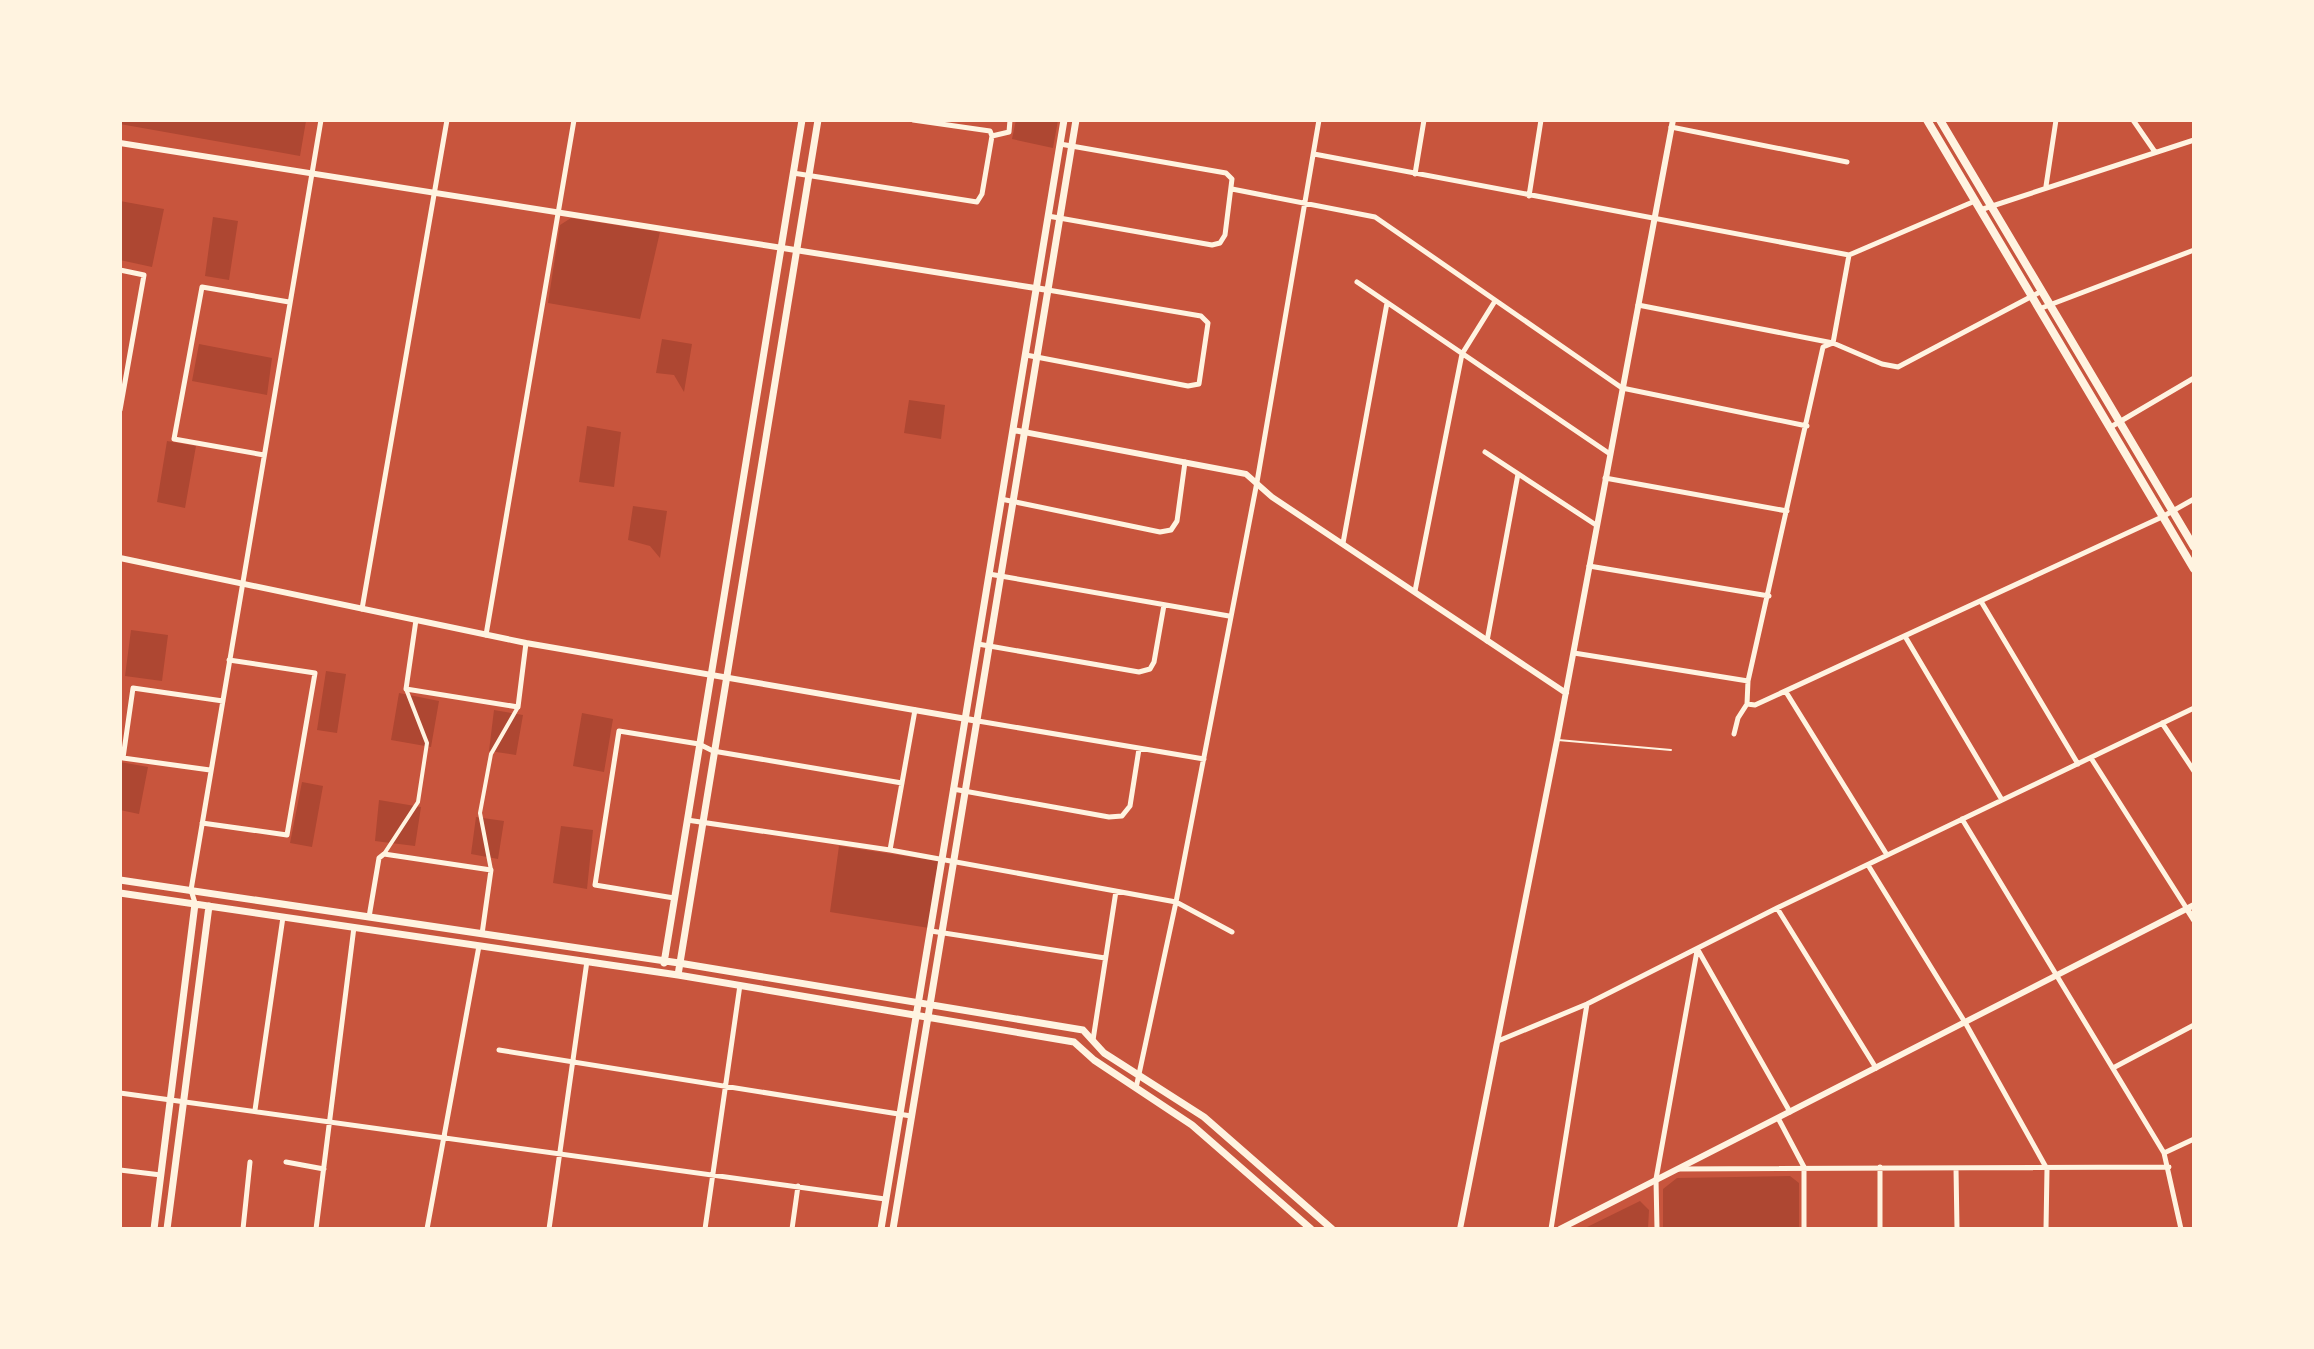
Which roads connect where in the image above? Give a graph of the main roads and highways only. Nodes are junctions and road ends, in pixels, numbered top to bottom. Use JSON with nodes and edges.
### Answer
{"nodes":[{"id":1,"x":802,"y":120,"type":"edge"},
{"id":2,"x":818,"y":120,"type":"edge"},
{"id":3,"x":1064,"y":120,"type":"edge"},
{"id":4,"x":1076,"y":120,"type":"edge"},
{"id":5,"x":1927,"y":120,"type":"edge"},
{"id":6,"x":1940,"y":120,"type":"edge"},
{"id":7,"x":2037,"y":295,"type":"junction"},
{"id":8,"x":2043,"y":306,"type":"junction"},
{"id":9,"x":2194,"y":547,"type":"edge"},
{"id":10,"x":2194,"y":569,"type":"edge"},
{"id":11,"x":120,"y":880,"type":"edge"},
{"id":12,"x":120,"y":893,"type":"edge"},
{"id":13,"x":195,"y":904,"type":"junction"},
{"id":14,"x":209,"y":906,"type":"junction"},
{"id":15,"x":664,"y":961,"type":"junction"},
{"id":16,"x":679,"y":963,"type":"junction"},
{"id":17,"x":662,"y":973,"type":"junction"},
{"id":18,"x":678,"y":975,"type":"junction"},
{"id":19,"x":917,"y":1003,"type":"junction"},
{"id":20,"x":929,"y":1005,"type":"junction"},
{"id":21,"x":915,"y":1015,"type":"junction"},
{"id":22,"x":927,"y":1017,"type":"junction"},
{"id":23,"x":1307,"y":1228,"type":"edge"},
{"id":24,"x":154,"y":1229,"type":"edge"},
{"id":25,"x":167,"y":1229,"type":"edge"},
{"id":26,"x":881,"y":1229,"type":"edge"},
{"id":27,"x":893,"y":1229,"type":"edge"},
{"id":28,"x":1332,"y":1229,"type":"edge"}],
"edges":[{"from":1,"to":15,"type":"main road"},
{"from":2,"to":16,"type":"main road"},
{"from":3,"to":19,"type":"main road"},
{"from":4,"to":20,"type":"main road"},
{"from":5,"to":7,"type":"main road"},
{"from":6,"to":7,"type":"main road"},
{"from":7,"to":8,"type":"main road"},
{"from":8,"to":9,"type":"main road"},
{"from":8,"to":10,"type":"main road"},
{"from":11,"to":15,"type":"main road"},
{"from":12,"to":13,"type":"main road"},
{"from":13,"to":14,"type":"main road"},
{"from":13,"to":24,"type":"main road"},
{"from":14,"to":17,"type":"main road"},
{"from":14,"to":25,"type":"main road"},
{"from":15,"to":16,"type":"main road"},
{"from":15,"to":17,"type":"main road"},
{"from":16,"to":18,"type":"main road"},
{"from":16,"to":19,"type":"main road"},
{"from":17,"to":18,"type":"main road"},
{"from":18,"to":21,"type":"main road"},
{"from":19,"to":20,"type":"main road"},
{"from":19,"to":21,"type":"main road"},
{"from":20,"to":22,"type":"main road"},
{"from":20,"to":28,"type":"main road"},
{"from":21,"to":22,"type":"main road"},
{"from":21,"to":26,"type":"main road"},
{"from":22,"to":23,"type":"main road"},
{"from":22,"to":27,"type":"main road"}]}
